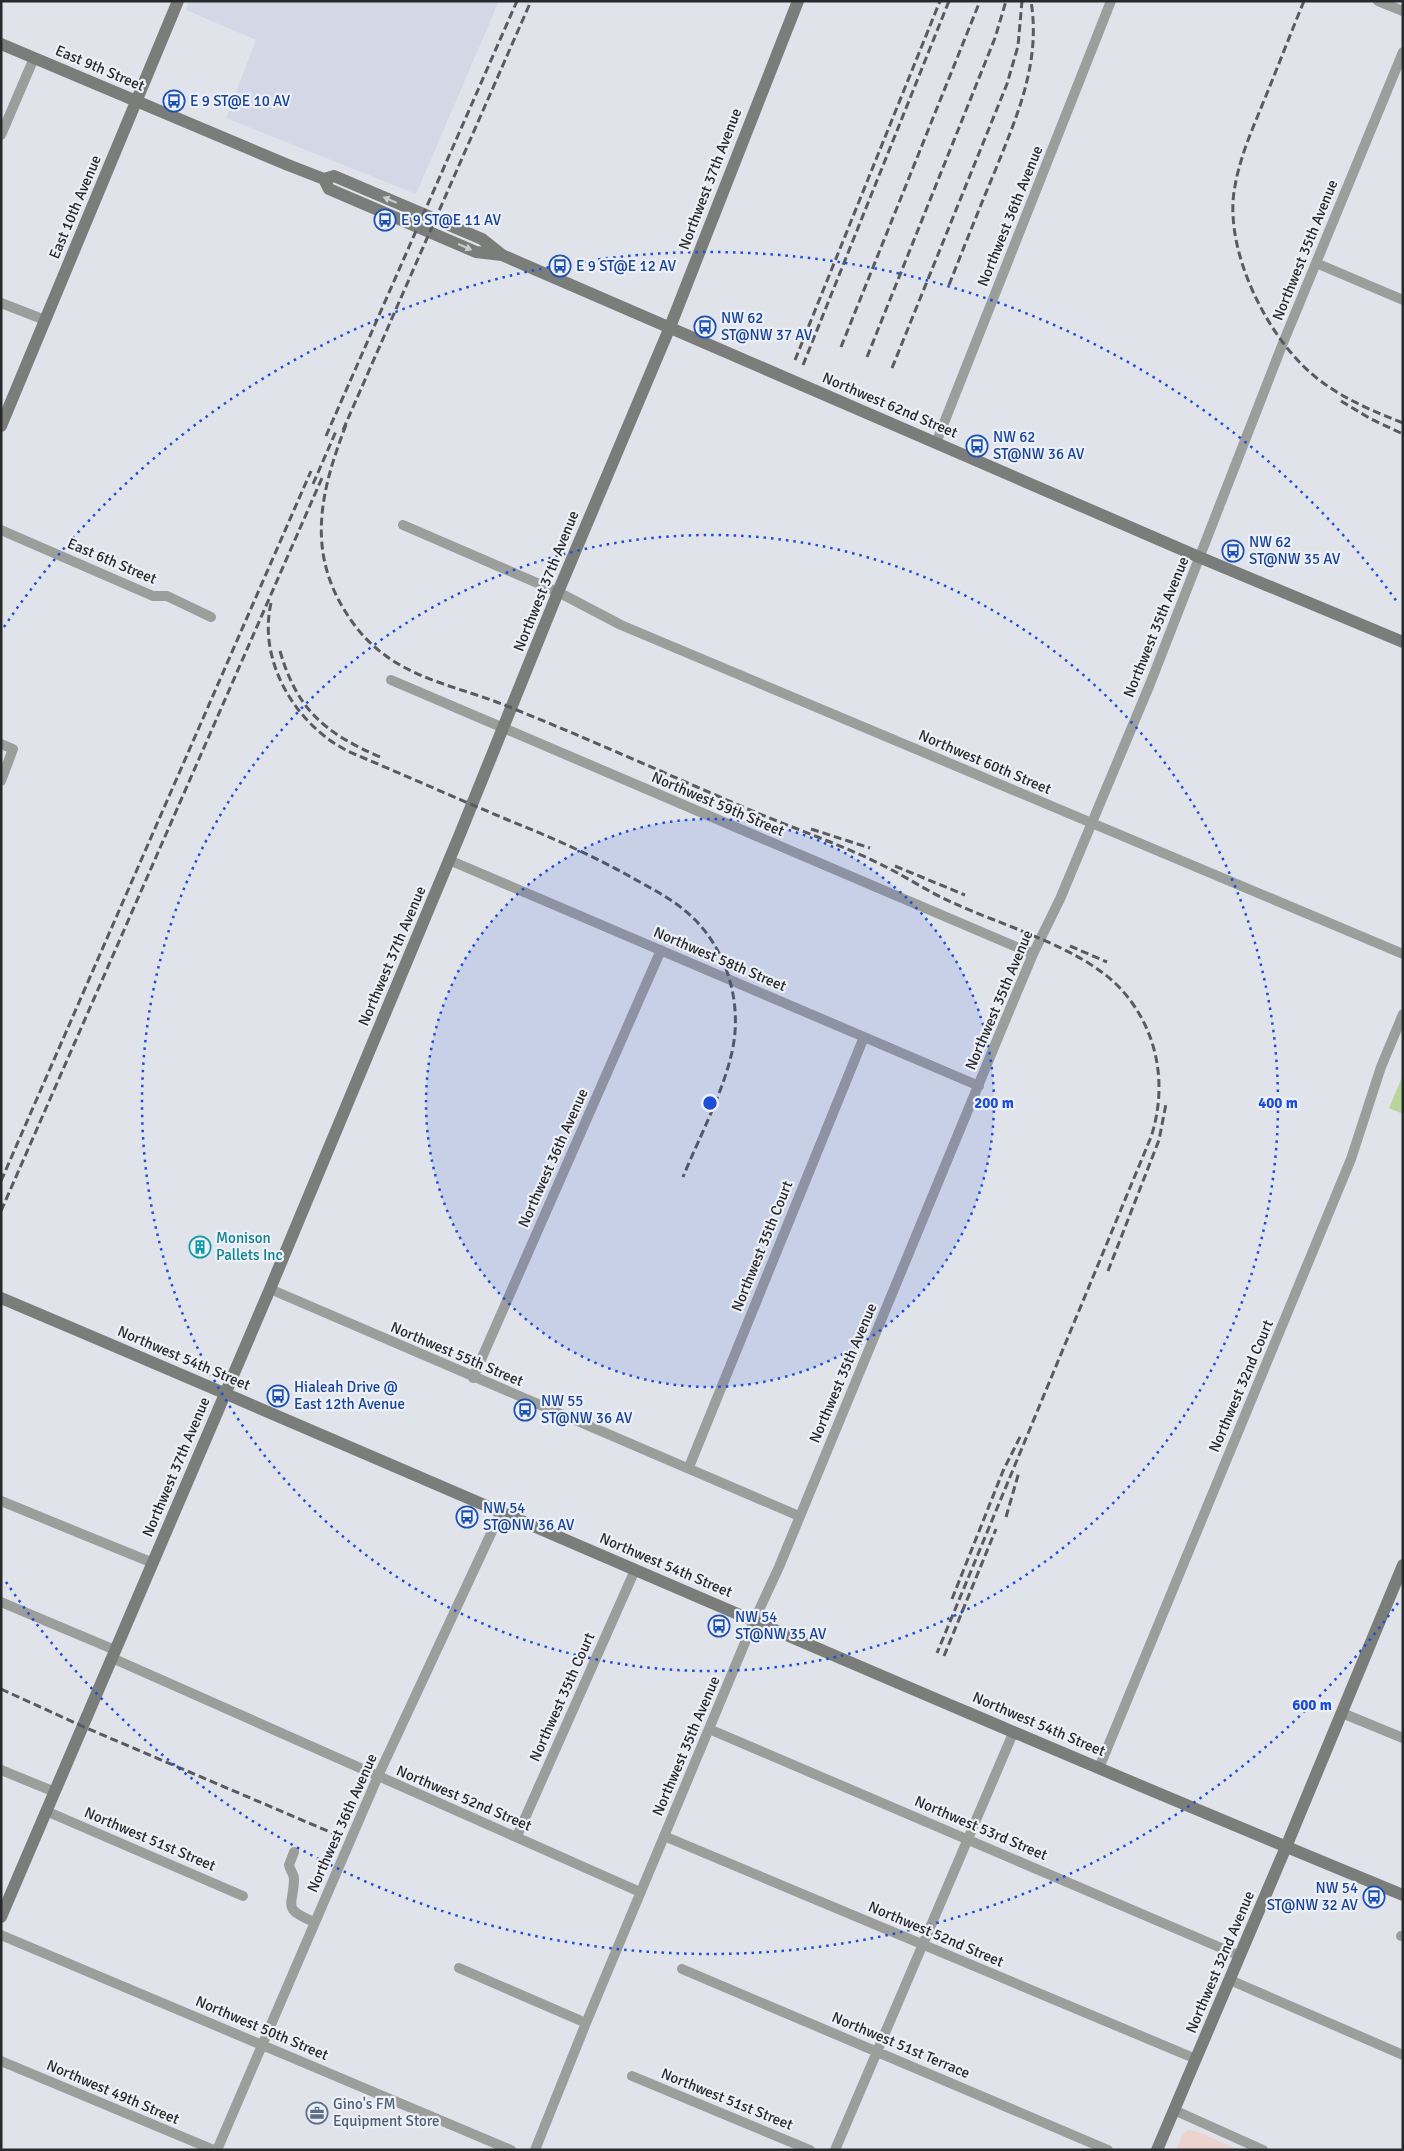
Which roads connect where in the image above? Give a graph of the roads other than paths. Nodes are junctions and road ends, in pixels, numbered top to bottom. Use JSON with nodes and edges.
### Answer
{"nodes":[{"id":1,"x":178,"y":1,"type":"edge"},
{"id":2,"x":798,"y":1,"type":"edge"},
{"id":3,"x":1111,"y":1,"type":"edge"},
{"id":4,"x":1378,"y":1,"type":"edge"},
{"id":5,"x":1403,"y":11,"type":"edge"},
{"id":6,"x":1,"y":44,"type":"edge"},
{"id":7,"x":1403,"y":52,"type":"edge"},
{"id":8,"x":34,"y":58,"type":"junction"},
{"id":9,"x":138,"y":101,"type":"junction"},
{"id":10,"x":1,"y":135,"type":"edge"},
{"id":11,"x":324,"y":179,"type":"junction"},
{"id":12,"x":435,"y":219,"type":"joint"},
{"id":13,"x":430,"y":231,"type":"joint"},
{"id":14,"x":502,"y":255,"type":"junction"},
{"id":15,"x":1316,"y":263,"type":"junction"},
{"id":16,"x":1403,"y":300,"type":"edge"},
{"id":17,"x":1,"y":302,"type":"edge"},
{"id":18,"x":45,"y":320,"type":"junction"},
{"id":19,"x":670,"y":327,"type":"junction"},
{"id":20,"x":1,"y":426,"type":"edge"},
{"id":21,"x":936,"y":443,"type":"junction"},
{"id":22,"x":403,"y":525,"type":"dead end"},
{"id":23,"x":1,"y":530,"type":"edge"},
{"id":24,"x":1199,"y":557,"type":"junction"},
{"id":25,"x":558,"y":592,"type":"junction"},
{"id":26,"x":211,"y":616,"type":"dead end"},
{"id":27,"x":1403,"y":642,"type":"edge"},
{"id":28,"x":390,"y":680,"type":"dead end"},
{"id":29,"x":504,"y":729,"type":"junction"},
{"id":30,"x":1,"y":744,"type":"edge"},
{"id":31,"x":1,"y":781,"type":"edge"},
{"id":32,"x":1092,"y":824,"type":"junction"},
{"id":33,"x":449,"y":860,"type":"junction"},
{"id":34,"x":661,"y":950,"type":"junction"},
{"id":35,"x":1033,"y":954,"type":"junction"},
{"id":36,"x":1403,"y":954,"type":"edge"},
{"id":37,"x":1403,"y":1014,"type":"edge"},
{"id":38,"x":864,"y":1037,"type":"junction"},
{"id":39,"x":978,"y":1086,"type":"junction"},
{"id":40,"x":270,"y":1289,"type":"junction"},
{"id":41,"x":1,"y":1298,"type":"edge"},
{"id":42,"x":474,"y":1378,"type":"junction"},
{"id":43,"x":225,"y":1392,"type":"junction"},
{"id":44,"x":689,"y":1467,"type":"junction"},
{"id":45,"x":1,"y":1501,"type":"edge"},
{"id":46,"x":500,"y":1512,"type":"junction"},
{"id":47,"x":799,"y":1516,"type":"junction"},
{"id":48,"x":153,"y":1563,"type":"junction"},
{"id":49,"x":1403,"y":1565,"type":"edge"},
{"id":50,"x":635,"y":1570,"type":"junction"},
{"id":51,"x":1400,"y":1579,"type":"edge"},
{"id":52,"x":1,"y":1602,"type":"edge"},
{"id":53,"x":754,"y":1621,"type":"junction"},
{"id":54,"x":114,"y":1654,"type":"junction"},
{"id":55,"x":1342,"y":1712,"type":"junction"},
{"id":56,"x":710,"y":1729,"type":"junction"},
{"id":57,"x":1014,"y":1731,"type":"junction"},
{"id":58,"x":1403,"y":1738,"type":"edge"},
{"id":59,"x":1099,"y":1768,"type":"junction"},
{"id":60,"x":1,"y":1770,"type":"edge"},
{"id":61,"x":378,"y":1776,"type":"junction"},
{"id":62,"x":55,"y":1792,"type":"junction"},
{"id":63,"x":46,"y":1811,"type":"junction"},
{"id":64,"x":517,"y":1836,"type":"junction"},
{"id":65,"x":664,"y":1836,"type":"junction"},
{"id":66,"x":968,"y":1839,"type":"junction"},
{"id":67,"x":1286,"y":1847,"type":"junction"},
{"id":68,"x":294,"y":1852,"type":"dead end"},
{"id":69,"x":640,"y":1892,"type":"junction"},
{"id":70,"x":1403,"y":1895,"type":"edge"},
{"id":71,"x":243,"y":1896,"type":"dead end"},
{"id":72,"x":1,"y":1917,"type":"edge"},
{"id":73,"x":314,"y":1922,"type":"junction"},
{"id":74,"x":1,"y":1935,"type":"edge"},
{"id":75,"x":924,"y":1946,"type":"junction"},
{"id":76,"x":1240,"y":1956,"type":"junction"},
{"id":77,"x":459,"y":1968,"type":"dead end"},
{"id":78,"x":682,"y":1969,"type":"dead end"},
{"id":79,"x":1230,"y":1980,"type":"junction"},
{"id":80,"x":586,"y":2023,"type":"junction"},
{"id":81,"x":262,"y":2045,"type":"junction"},
{"id":82,"x":877,"y":2052,"type":"junction"},
{"id":83,"x":1403,"y":2055,"type":"edge"},
{"id":84,"x":1196,"y":2059,"type":"junction"},
{"id":85,"x":1,"y":2061,"type":"edge"},
{"id":86,"x":632,"y":2076,"type":"dead end"},
{"id":87,"x":1174,"y":2110,"type":"junction"},
{"id":88,"x":215,"y":2150,"type":"edge"},
{"id":89,"x":511,"y":2150,"type":"edge"},
{"id":90,"x":535,"y":2150,"type":"edge"},
{"id":91,"x":810,"y":2150,"type":"edge"},
{"id":92,"x":835,"y":2150,"type":"edge"},
{"id":93,"x":1108,"y":2150,"type":"edge"},
{"id":94,"x":1157,"y":2150,"type":"edge"},
{"id":95,"x":1263,"y":2150,"type":"edge"}],
"edges":[{"from":1,"to":9,"type":"main road","name":"East 10th Avenue"},
{"from":2,"to":19,"type":"main road","name":"Northwest 37th Avenue"},
{"from":3,"to":21,"type":"street","name":"Northwest 36th Avenue"},
{"from":4,"to":5,"type":"street"},
{"from":6,"to":8,"type":"main road","name":"East 9th Street"},
{"from":7,"to":15,"type":"street","name":"Northwest 35th Avenue"},
{"from":8,"to":9,"type":"main road","name":"East 9th Street"},
{"from":8,"to":10,"type":"street"},
{"from":9,"to":11,"type":"main road","name":"East 9th Street"},
{"from":9,"to":18,"type":"main road","name":"East 10th Avenue"},
{"from":12,"to":11,"type":"main road","name":"East 9th Street","one_way":true},
{"from":11,"to":13,"type":"main road","name":"East 9th Street"},
{"from":12,"to":14,"type":"main road","name":"Northwest 62nd Street"},
{"from":13,"to":14,"type":"main road","name":"Northwest 62nd Street","one_way":true},
{"from":14,"to":19,"type":"main road","name":"Northwest 62nd Street"},
{"from":15,"to":16,"type":"street"},
{"from":15,"to":24,"type":"street","name":"Northwest 35th Avenue"},
{"from":17,"to":18,"type":"street"},
{"from":18,"to":20,"type":"main road","name":"East 10th Avenue"},
{"from":19,"to":21,"type":"main road","name":"Northwest 62nd Street"},
{"from":19,"to":25,"type":"main road","name":"Northwest 37th Avenue"},
{"from":21,"to":24,"type":"main road","name":"Northwest 62nd Street"},
{"from":22,"to":25,"type":"street","name":"Northwest 60th Street"},
{"from":23,"to":26,"type":"street","name":"East 6th Street"},
{"from":24,"to":27,"type":"main road","name":"Northwest 62nd Street"},
{"from":24,"to":32,"type":"street","name":"Northwest 35th Avenue"},
{"from":25,"to":29,"type":"main road","name":"Northwest 37th Avenue"},
{"from":25,"to":32,"type":"street","name":"Northwest 60th Street"},
{"from":28,"to":29,"type":"street","name":"Northwest 59th Street"},
{"from":29,"to":33,"type":"main road","name":"Northwest 37th Avenue"},
{"from":29,"to":35,"type":"street","name":"Northwest 59th Street"},
{"from":30,"to":31,"type":"street"},
{"from":32,"to":35,"type":"street","name":"Northwest 35th Avenue"},
{"from":32,"to":36,"type":"street","name":"Northwest 60th Street"},
{"from":33,"to":34,"type":"street","name":"Northwest 58th Street"},
{"from":33,"to":40,"type":"main road","name":"Northwest 37th Avenue"},
{"from":34,"to":38,"type":"street","name":"Northwest 58th Street"},
{"from":34,"to":42,"type":"street","name":"Northwest 36th Avenue"},
{"from":35,"to":39,"type":"street","name":"Northwest 35th Avenue"},
{"from":37,"to":59,"type":"street","name":"Northwest 32nd Court"},
{"from":38,"to":39,"type":"street","name":"Northwest 58th Street"},
{"from":38,"to":44,"type":"street","name":"Northwest 35th Court"},
{"from":39,"to":47,"type":"street","name":"Northwest 35th Avenue"},
{"from":40,"to":42,"type":"street","name":"Northwest 55th Street"},
{"from":40,"to":43,"type":"main road","name":"Northwest 37th Avenue"},
{"from":41,"to":43,"type":"main road","name":"Northwest 54th Street"},
{"from":42,"to":44,"type":"street","name":"Northwest 55th Street"},
{"from":43,"to":46,"type":"main road","name":"Northwest 54th Street"},
{"from":43,"to":48,"type":"main road","name":"Northwest 37th Avenue"},
{"from":44,"to":47,"type":"street","name":"Northwest 55th Street"},
{"from":45,"to":48,"type":"street"},
{"from":46,"to":50,"type":"main road","name":"Northwest 54th Street"},
{"from":46,"to":61,"type":"street","name":"Northwest 36th Avenue"},
{"from":47,"to":53,"type":"street","name":"Northwest 35th Avenue"},
{"from":48,"to":54,"type":"main road","name":"Northwest 37th Avenue"},
{"from":49,"to":51,"type":"main road","name":"Northwest 32nd Avenue"},
{"from":50,"to":53,"type":"main road","name":"Northwest 54th Street"},
{"from":50,"to":64,"type":"street","name":"Northwest 35th Court"},
{"from":51,"to":55,"type":"main road","name":"Northwest 32nd Avenue"},
{"from":52,"to":54,"type":"street","name":"Northwest 52nd Street"},
{"from":53,"to":56,"type":"street","name":"Northwest 35th Avenue"},
{"from":53,"to":57,"type":"main road","name":"Northwest 54th Street"},
{"from":54,"to":61,"type":"street","name":"Northwest 52nd Street"},
{"from":54,"to":62,"type":"main road","name":"Northwest 37th Avenue"},
{"from":55,"to":58,"type":"street"},
{"from":55,"to":67,"type":"main road","name":"Northwest 32nd Avenue"},
{"from":56,"to":65,"type":"street","name":"Northwest 35th Avenue"},
{"from":56,"to":66,"type":"street","name":"Northwest 53rd Street"},
{"from":57,"to":59,"type":"main road","name":"Northwest 54th Street"},
{"from":57,"to":66,"type":"street"},
{"from":59,"to":67,"type":"main road","name":"Northwest 54th Street"},
{"from":60,"to":62,"type":"street"},
{"from":61,"to":64,"type":"street","name":"Northwest 52nd Street"},
{"from":61,"to":73,"type":"street","name":"Northwest 36th Avenue"},
{"from":62,"to":63,"type":"main road","name":"Northwest 37th Avenue"},
{"from":63,"to":71,"type":"street","name":"Northwest 51st Street"},
{"from":63,"to":72,"type":"main road","name":"Northwest 37th Avenue"},
{"from":64,"to":69,"type":"street","name":"Northwest 52nd Street"},
{"from":65,"to":69,"type":"street","name":"Northwest 35th Avenue"},
{"from":65,"to":75,"type":"street","name":"Northwest 52nd Street"},
{"from":66,"to":75,"type":"street"},
{"from":66,"to":76,"type":"street","name":"Northwest 53rd Street"},
{"from":67,"to":70,"type":"main road","name":"Northwest 54th Street"},
{"from":67,"to":76,"type":"main road","name":"Northwest 32nd Avenue"},
{"from":68,"to":73,"type":"street"},
{"from":69,"to":80,"type":"street","name":"Northwest 35th Avenue"},
{"from":73,"to":81,"type":"street","name":"Northwest 36th Avenue"},
{"from":74,"to":81,"type":"street","name":"Northwest 50th Street"},
{"from":75,"to":82,"type":"street"},
{"from":75,"to":84,"type":"street","name":"Northwest 52nd Street"},
{"from":76,"to":79,"type":"main road","name":"Northwest 32nd Avenue"},
{"from":77,"to":80,"type":"street"},
{"from":78,"to":82,"type":"street","name":"Northwest 51st Terrace"},
{"from":79,"to":83,"type":"street"},
{"from":79,"to":84,"type":"main road","name":"Northwest 32nd Avenue"},
{"from":80,"to":90,"type":"street","name":"Northwest 35th Avenue"},
{"from":81,"to":88,"type":"street","name":"Northwest 36th Avenue"},
{"from":81,"to":89,"type":"street","name":"Northwest 50th Street"},
{"from":82,"to":92,"type":"street"},
{"from":82,"to":93,"type":"street","name":"Northwest 51st Terrace"},
{"from":84,"to":87,"type":"main road","name":"Northwest 32nd Avenue"},
{"from":85,"to":88,"type":"street","name":"Northwest 49th Street"},
{"from":86,"to":91,"type":"street","name":"Northwest 51st Street"},
{"from":87,"to":94,"type":"main road","name":"Northwest 32nd Avenue"},
{"from":87,"to":95,"type":"street"}]}
